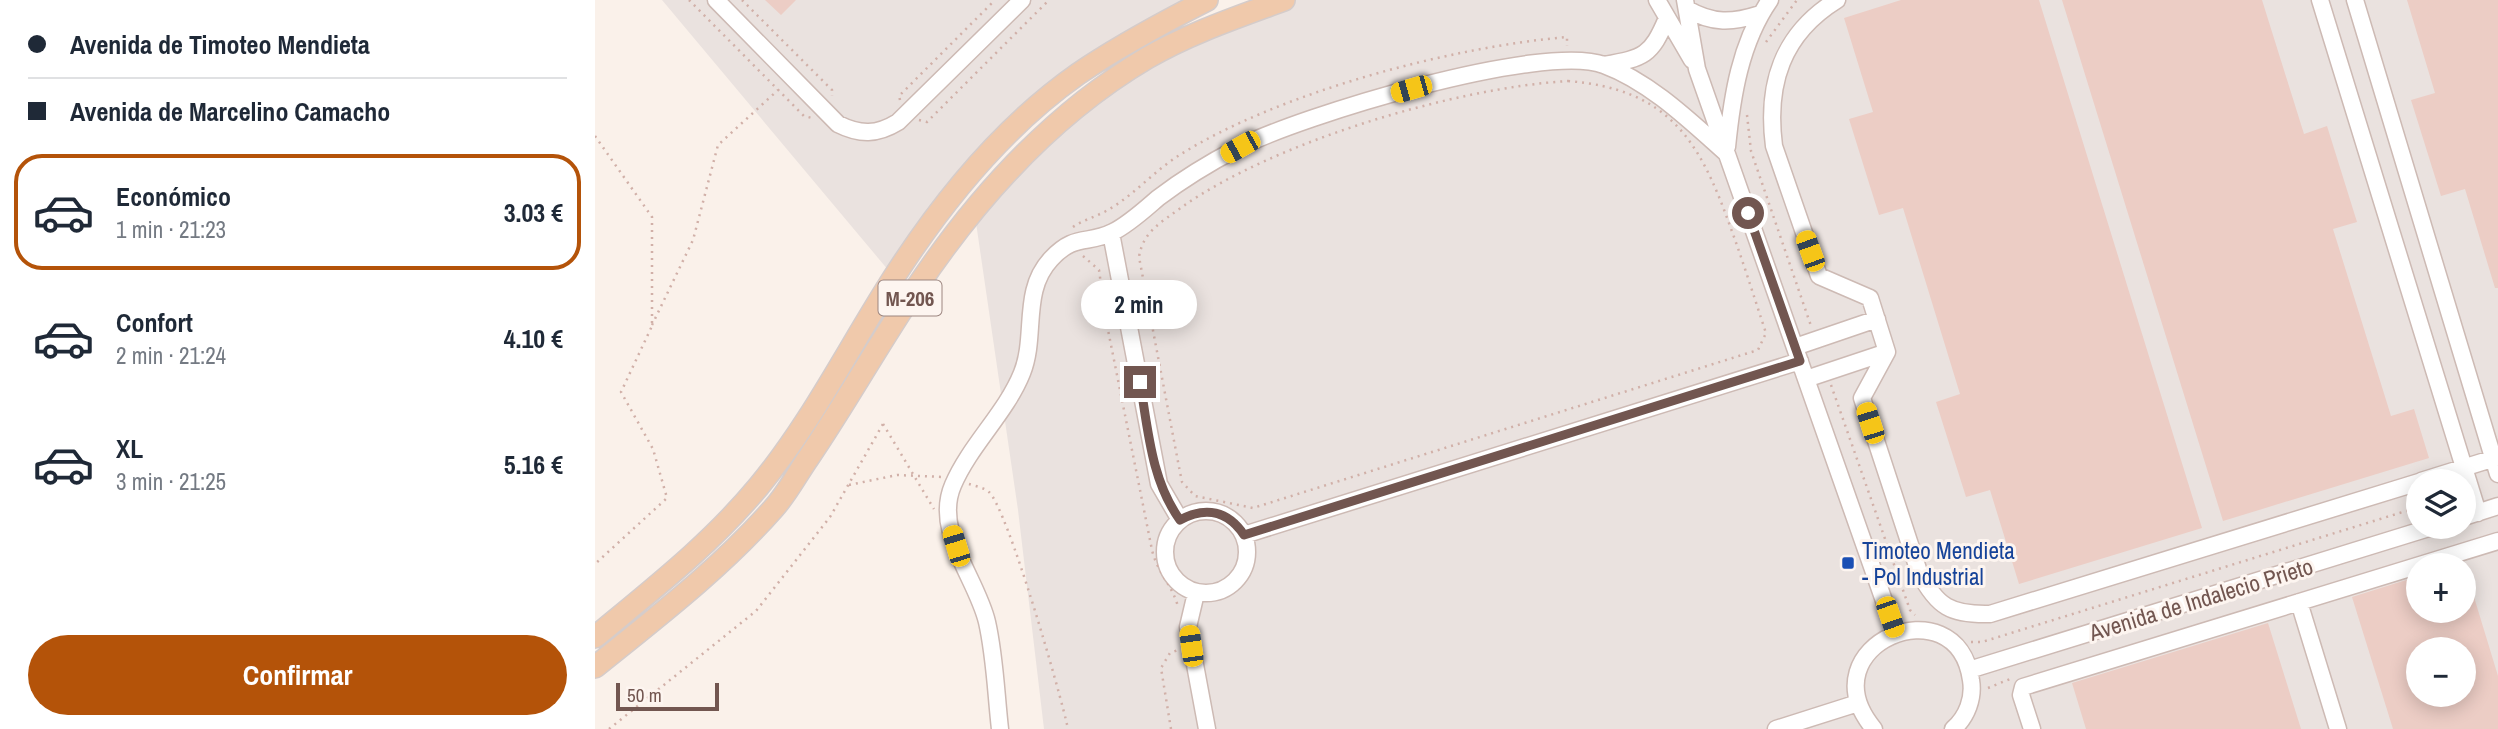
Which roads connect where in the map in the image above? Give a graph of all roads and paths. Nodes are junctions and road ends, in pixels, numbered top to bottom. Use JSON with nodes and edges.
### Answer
{"nodes":[{"id":1,"x":689,"y":0,"type":"edge"},
{"id":2,"x":716,"y":0,"type":"edge"},
{"id":3,"x":742,"y":0,"type":"edge"},
{"id":4,"x":995,"y":0,"type":"edge"},
{"id":5,"x":1022,"y":0,"type":"edge"},
{"id":6,"x":1049,"y":0,"type":"edge"},
{"id":7,"x":1207,"y":0,"type":"edge"},
{"id":8,"x":1284,"y":0,"type":"edge"},
{"id":9,"x":1657,"y":0,"type":"edge"},
{"id":10,"x":1797,"y":0,"type":"edge"},
{"id":11,"x":1837,"y":0,"type":"edge"},
{"id":12,"x":2320,"y":0,"type":"edge"},
{"id":13,"x":2355,"y":0,"type":"edge"},
{"id":14,"x":1686,"y":5,"type":"edge"},
{"id":15,"x":1765,"y":7,"type":"edge"},
{"id":16,"x":1667,"y":18,"type":"junction"},
{"id":17,"x":1762,"y":50,"type":"dead end"},
{"id":18,"x":1568,"y":60,"type":"junction"},
{"id":19,"x":1604,"y":65,"type":"junction"},
{"id":20,"x":1697,"y":69,"type":"junction"},
{"id":21,"x":1568,"y":81,"type":"junction"},
{"id":22,"x":778,"y":90,"type":"junction"},
{"id":23,"x":832,"y":99,"type":"dead end"},
{"id":24,"x":895,"y":108,"type":"dead end"},
{"id":25,"x":1747,"y":109,"type":"dead end"},
{"id":26,"x":819,"y":124,"type":"dead end"},
{"id":27,"x":913,"y":126,"type":"dead end"},
{"id":28,"x":595,"y":136,"type":"edge"},
{"id":29,"x":1726,"y":153,"type":"junction"},
{"id":30,"x":1067,"y":232,"type":"dead end"},
{"id":31,"x":1111,"y":233,"type":"junction"},
{"id":32,"x":1078,"y":254,"type":"dead end"},
{"id":33,"x":1877,"y":319,"type":"junction"},
{"id":34,"x":652,"y":326,"type":"junction"},
{"id":35,"x":1816,"y":340,"type":"junction"},
{"id":36,"x":1887,"y":352,"type":"junction"},
{"id":37,"x":1797,"y":354,"type":"junction"},
{"id":38,"x":1827,"y":372,"type":"junction"},
{"id":39,"x":1806,"y":379,"type":"junction"},
{"id":40,"x":2496,"y":463,"type":"edge"},
{"id":41,"x":2464,"y":468,"type":"junction"},
{"id":42,"x":2461,"y":469,"type":"edge"},
{"id":43,"x":955,"y":480,"type":"junction"},
{"id":44,"x":849,"y":485,"type":"junction"},
{"id":45,"x":2406,"y":486,"type":"edge"},
{"id":46,"x":2498,"y":506,"type":"edge"},
{"id":47,"x":2406,"y":512,"type":"edge"},
{"id":48,"x":936,"y":513,"type":"dead end"},
{"id":49,"x":2476,"y":513,"type":"edge"},
{"id":50,"x":1180,"y":520,"type":"junction"},
{"id":51,"x":1244,"y":535,"type":"junction"},
{"id":52,"x":2406,"y":535,"type":"edge"},
{"id":53,"x":2498,"y":541,"type":"edge"},
{"id":54,"x":595,"y":564,"type":"edge"},
{"id":55,"x":1196,"y":593,"type":"junction"},
{"id":56,"x":2299,"y":602,"type":"junction"},
{"id":57,"x":1178,"y":608,"type":"dead end"},
{"id":58,"x":1924,"y":618,"type":"dead end"},
{"id":59,"x":1895,"y":632,"type":"junction"},
{"id":60,"x":595,"y":637,"type":"edge"},
{"id":61,"x":1966,"y":639,"type":"dead end"},
{"id":62,"x":1191,"y":646,"type":"junction"},
{"id":63,"x":595,"y":667,"type":"edge"},
{"id":64,"x":1969,"y":670,"type":"junction"},
{"id":65,"x":1858,"y":703,"type":"junction"},
{"id":66,"x":610,"y":729,"type":"edge"},
{"id":67,"x":1000,"y":729,"type":"edge"},
{"id":68,"x":1068,"y":729,"type":"edge"},
{"id":69,"x":1171,"y":729,"type":"edge"},
{"id":70,"x":1207,"y":729,"type":"edge"},
{"id":71,"x":1776,"y":729,"type":"edge"},
{"id":72,"x":1874,"y":729,"type":"edge"},
{"id":73,"x":1953,"y":729,"type":"edge"},
{"id":74,"x":2032,"y":729,"type":"edge"},
{"id":75,"x":2338,"y":729,"type":"edge"}],
"edges":[{"from":1,"to":22,"type":"path"},
{"from":2,"to":5,"type":"street"},
{"from":3,"to":23,"type":"path"},
{"from":4,"to":24,"type":"path"},
{"from":6,"to":27,"type":"path"},
{"from":7,"to":60,"type":"main road","number":"M-206"},
{"from":8,"to":63,"type":"main road","number":"M-206"},
{"from":9,"to":16,"type":"street"},
{"from":10,"to":17,"type":"path"},
{"from":11,"to":33,"type":"street"},
{"from":12,"to":41,"type":"street"},
{"from":13,"to":40,"type":"street"},
{"from":14,"to":15,"type":"street"},
{"from":14,"to":20,"type":"street"},
{"from":15,"to":29,"type":"street"},
{"from":16,"to":19,"type":"street"},
{"from":16,"to":20,"type":"street"},
{"from":18,"to":19,"type":"street"},
{"from":18,"to":21,"type":"path"},
{"from":18,"to":30,"type":"path"},
{"from":18,"to":31,"type":"street"},
{"from":19,"to":29,"type":"street"},
{"from":20,"to":29,"type":"street"},
{"from":21,"to":21,"type":"path"},
{"from":22,"to":26,"type":"path"},
{"from":22,"to":34,"type":"path"},
{"from":25,"to":35,"type":"path"},
{"from":28,"to":34,"type":"path"},
{"from":29,"to":37,"type":"street"},
{"from":31,"to":43,"type":"street"},
{"from":31,"to":50,"type":"street"},
{"from":32,"to":57,"type":"path"},
{"from":33,"to":35,"type":"street"},
{"from":33,"to":36,"type":"street"},
{"from":34,"to":54,"type":"path"},
{"from":35,"to":37,"type":"street"},
{"from":36,"to":38,"type":"street"},
{"from":36,"to":45,"type":"street"},
{"from":37,"to":39,"type":"street"},
{"from":37,"to":51,"type":"street"},
{"from":38,"to":39,"type":"street"},
{"from":38,"to":58,"type":"path"},
{"from":39,"to":59,"type":"street"},
{"from":40,"to":41,"type":"street"},
{"from":41,"to":42,"type":"street"},
{"from":43,"to":44,"type":"path"},
{"from":43,"to":67,"type":"street"},
{"from":43,"to":68,"type":"path"},
{"from":44,"to":48,"type":"path"},
{"from":44,"to":66,"type":"path"},
{"from":46,"to":49,"type":"street"},
{"from":47,"to":61,"type":"path"},
{"from":50,"to":51,"type":"street"},
{"from":50,"to":55,"type":"street"},
{"from":51,"to":55,"type":"street"},
{"from":52,"to":64,"type":"street","name":"Avenida de Indalecio Prieto"},
{"from":53,"to":56,"type":"street"},
{"from":55,"to":62,"type":"street"},
{"from":56,"to":74,"type":"street"},
{"from":56,"to":75,"type":"street"},
{"from":59,"to":64,"type":"street"},
{"from":59,"to":65,"type":"street"},
{"from":62,"to":69,"type":"path"},
{"from":62,"to":70,"type":"street"},
{"from":64,"to":73,"type":"street"},
{"from":65,"to":71,"type":"street"},
{"from":65,"to":72,"type":"street"}]}
